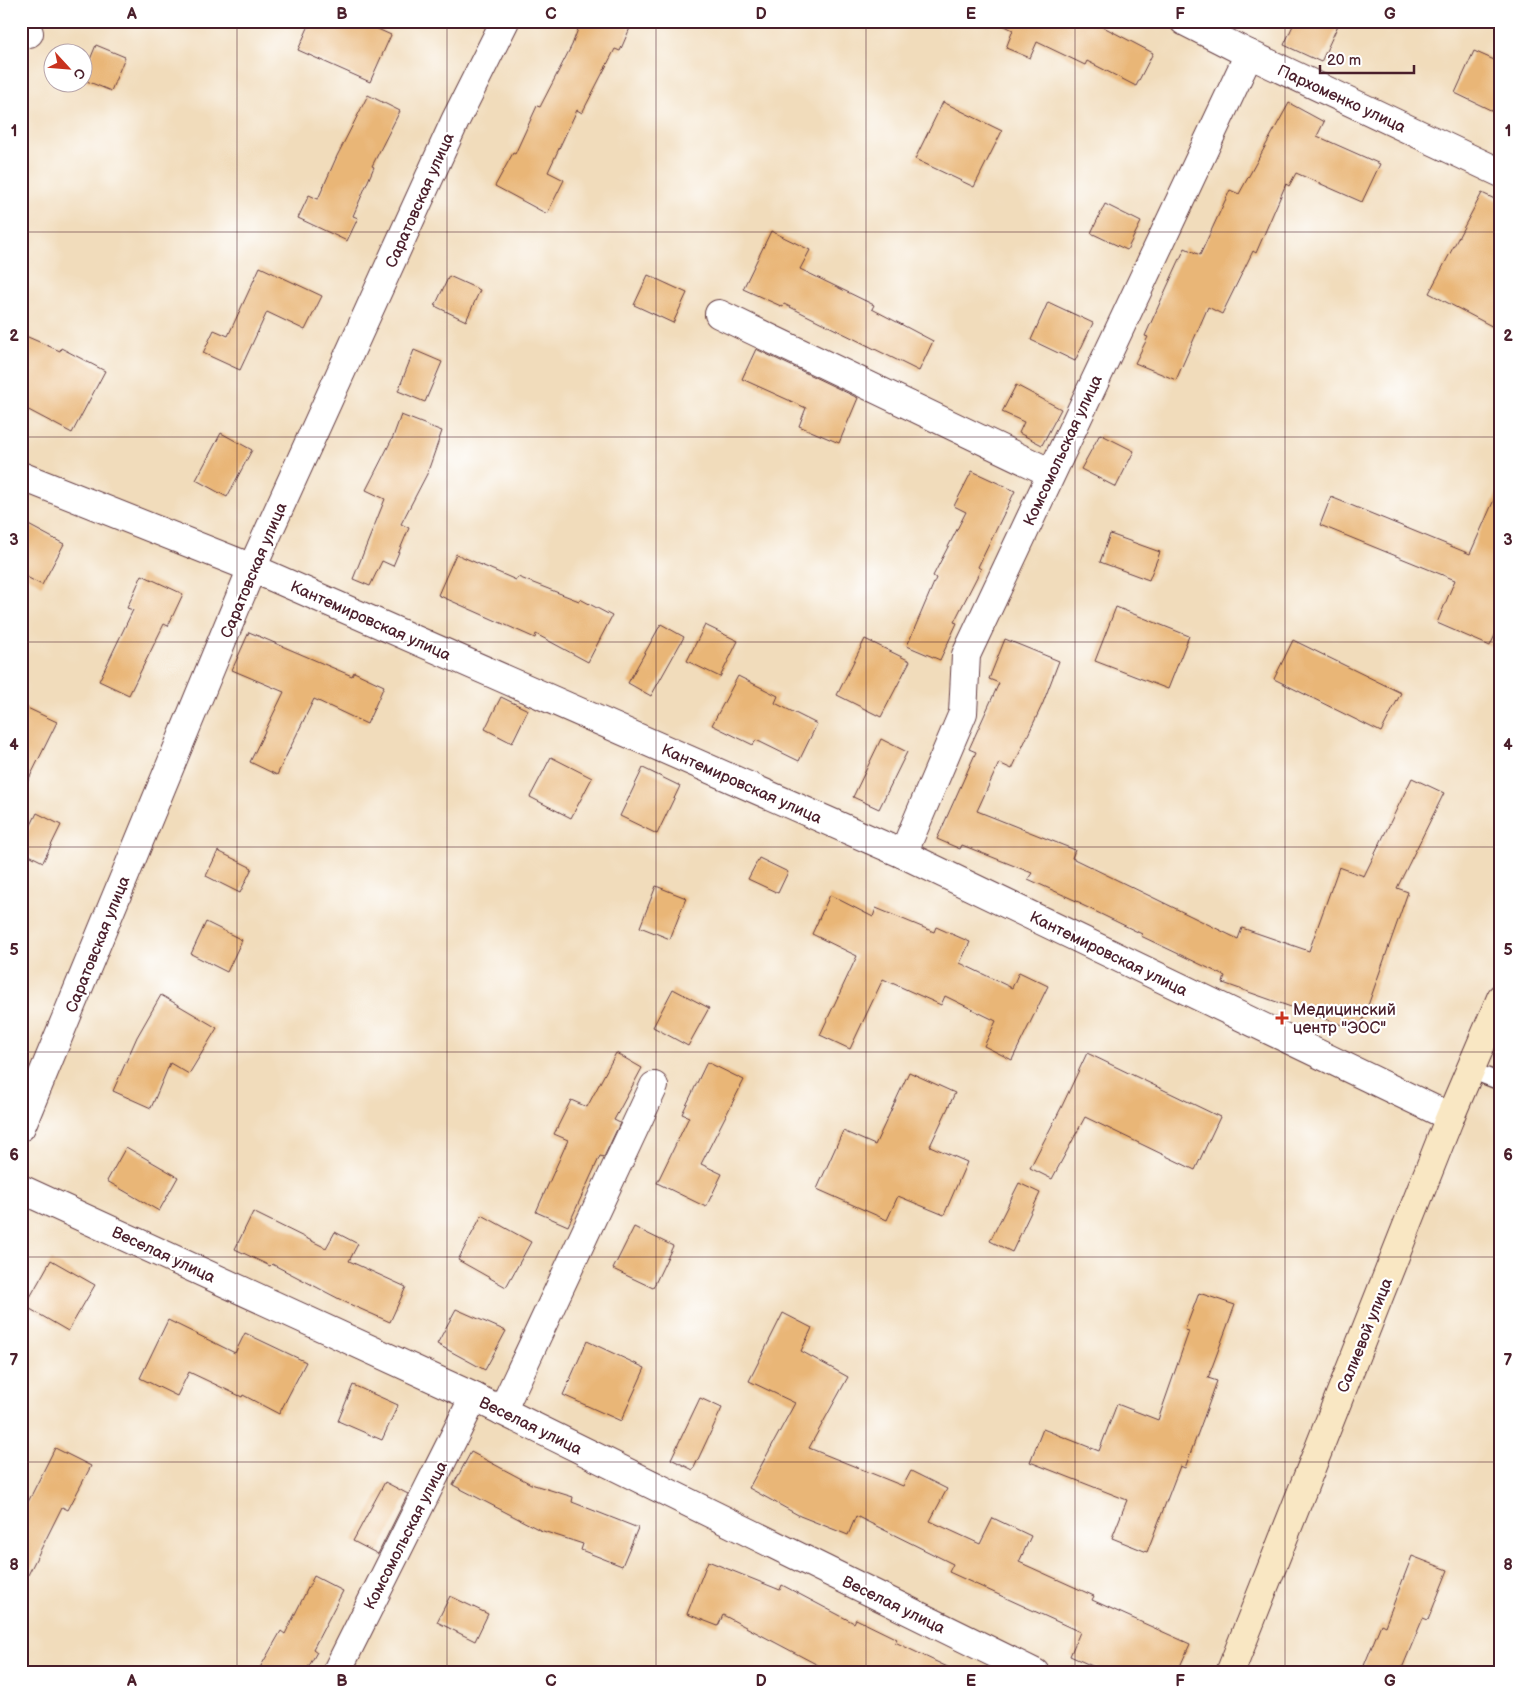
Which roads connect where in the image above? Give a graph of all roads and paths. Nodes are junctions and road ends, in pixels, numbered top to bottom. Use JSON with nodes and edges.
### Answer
{"nodes":[{"id":1,"x":505,"y":21,"type":"edge"},
{"id":2,"x":1184,"y":21,"type":"edge"},
{"id":3,"x":1220,"y":30,"type":"edge"},
{"id":4,"x":1249,"y":54,"type":"junction"},
{"id":5,"x":1501,"y":173,"type":"edge"},
{"id":6,"x":719,"y":314,"type":"dead end"},
{"id":7,"x":1051,"y":473,"type":"junction"},
{"id":8,"x":21,"y":476,"type":"edge"},
{"id":9,"x":252,"y":568,"type":"junction"},
{"id":10,"x":903,"y":854,"type":"junction"},
{"id":11,"x":1501,"y":998,"type":"edge"},
{"id":12,"x":1470,"y":1070,"type":"junction"},
{"id":13,"x":1501,"y":1082,"type":"edge"},
{"id":14,"x":654,"y":1086,"type":"dead end"},
{"id":15,"x":1450,"y":1116,"type":"junction"},
{"id":16,"x":21,"y":1127,"type":"edge"},
{"id":17,"x":21,"y":1189,"type":"edge"},
{"id":18,"x":474,"y":1397,"type":"junction"},
{"id":19,"x":502,"y":1411,"type":"junction"},
{"id":20,"x":336,"y":1673,"type":"edge"},
{"id":21,"x":1035,"y":1673,"type":"edge"},
{"id":22,"x":1230,"y":1673,"type":"edge"}],
"edges":[{"from":1,"to":9,"type":"street","name":"Саратовская улица"},
{"from":2,"to":3,"type":"street","name":"Пархоменко улица"},
{"from":3,"to":4,"type":"street","name":"Пархоменко улица"},
{"from":4,"to":5,"type":"street","name":"Пархоменко улица"},
{"from":4,"to":7,"type":"street","name":"Комсомольская улица"},
{"from":6,"to":7,"type":"street"},
{"from":7,"to":10,"type":"street","name":"Комсомольская улица"},
{"from":8,"to":9,"type":"street","name":"Кантемировская улица"},
{"from":9,"to":10,"type":"street","name":"Кантемировская улица"},
{"from":9,"to":16,"type":"street","name":"Саратовская улица"},
{"from":10,"to":15,"type":"street","name":"Кантемировская улица"},
{"from":11,"to":12,"type":"main road","name":"Салиевой улица"},
{"from":12,"to":13,"type":"lane"},
{"from":12,"to":15,"type":"main road","name":"Салиевой улица"},
{"from":14,"to":19,"type":"street"},
{"from":15,"to":22,"type":"main road","name":"Салиевой улица"},
{"from":17,"to":18,"type":"street","name":"Веселая улица"},
{"from":18,"to":19,"type":"street","name":"Веселая улица"},
{"from":18,"to":20,"type":"street","name":"Комсомольская улица"},
{"from":19,"to":21,"type":"street","name":"Веселая улица"}]}
